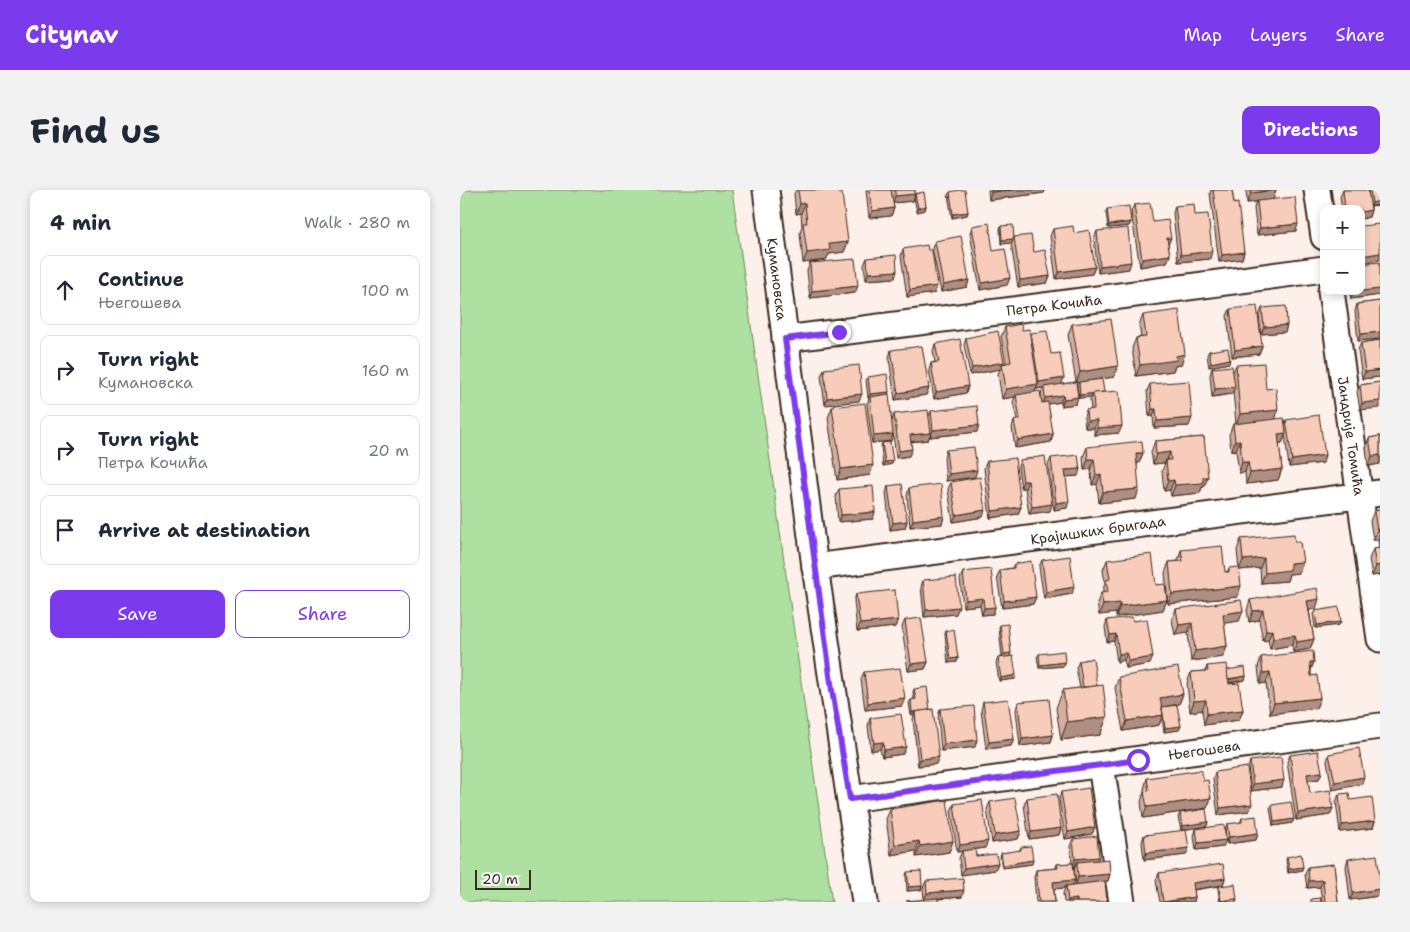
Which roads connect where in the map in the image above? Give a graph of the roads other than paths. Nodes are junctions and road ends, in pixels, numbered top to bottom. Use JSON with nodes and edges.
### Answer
{"nodes":[{"id":1,"x":766,"y":190,"type":"edge"},
{"id":2,"x":1317,"y":190,"type":"edge"},
{"id":3,"x":1320,"y":210,"type":"edge"},
{"id":4,"x":1320,"y":270,"type":"edge"},
{"id":5,"x":1332,"y":295,"type":"edge"},
{"id":6,"x":785,"y":339,"type":"junction"},
{"id":7,"x":1370,"y":494,"type":"edge"},
{"id":8,"x":815,"y":567,"type":"junction"},
{"id":9,"x":1380,"y":639,"type":"edge"},
{"id":10,"x":1380,"y":726,"type":"edge"},
{"id":11,"x":1101,"y":765,"type":"junction"},
{"id":12,"x":850,"y":799,"type":"junction"},
{"id":13,"x":865,"y":902,"type":"edge"},
{"id":14,"x":1122,"y":902,"type":"edge"}],
"edges":[{"from":1,"to":6,"type":"street","name":"Кумановска"},
{"from":2,"to":3,"type":"street"},
{"from":4,"to":6,"type":"street","name":"Петра Кочића"},
{"from":5,"to":7,"type":"street","name":"Јандрије Томића"},
{"from":6,"to":8,"type":"street","name":"Кумановска"},
{"from":7,"to":8,"type":"street","name":"Крајишких бригада"},
{"from":7,"to":9,"type":"street","name":"Јандрије Томића"},
{"from":8,"to":12,"type":"street","name":"Кумановска"},
{"from":10,"to":11,"type":"street","name":"Његошева"},
{"from":11,"to":12,"type":"street","name":"Његошева"},
{"from":11,"to":14,"type":"street"},
{"from":12,"to":13,"type":"street","name":"Кумановска"}]}
